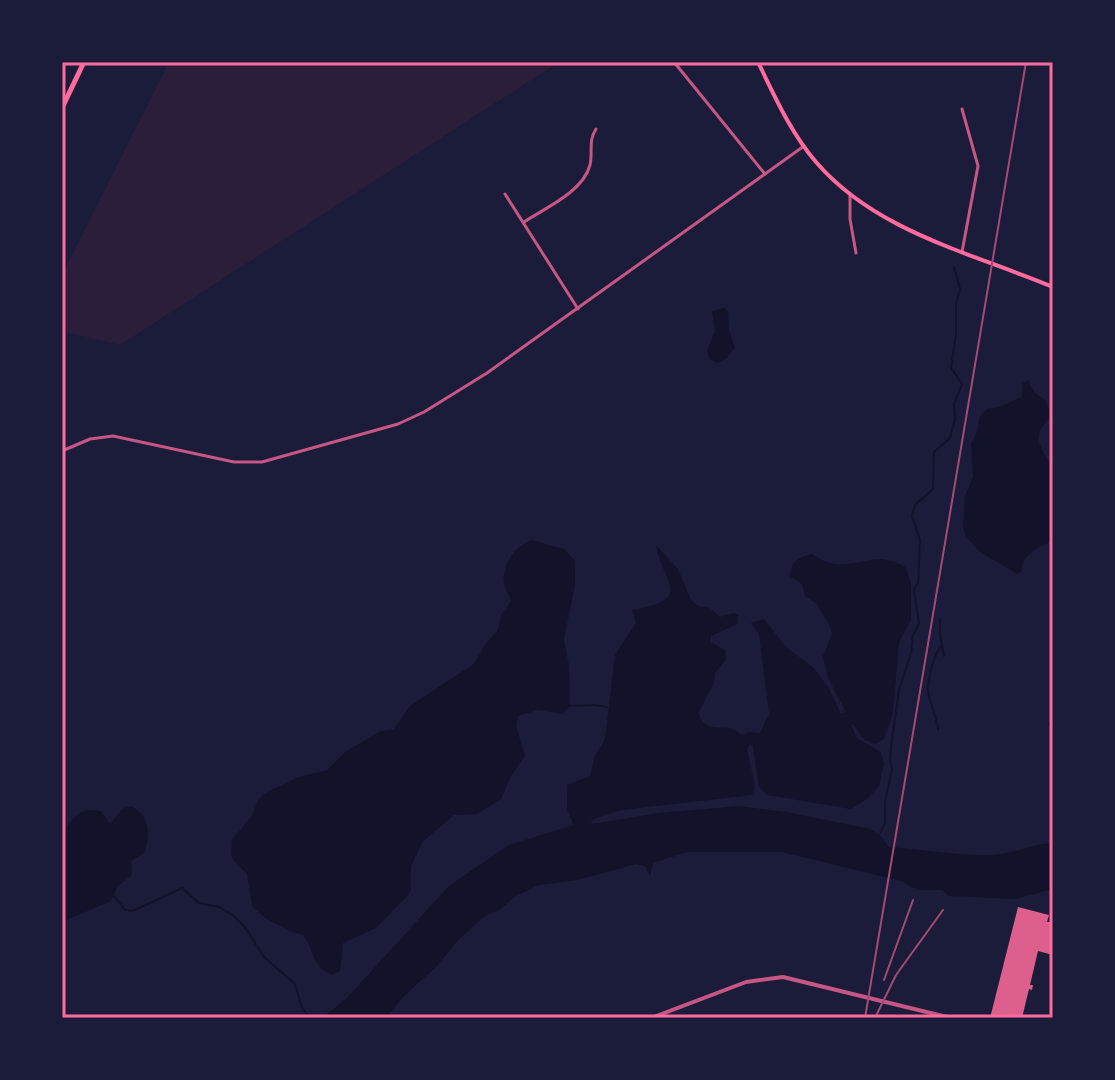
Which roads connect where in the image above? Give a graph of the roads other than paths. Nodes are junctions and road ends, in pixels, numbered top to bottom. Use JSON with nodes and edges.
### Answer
{"nodes":[{"id":1,"x":84,"y":62,"type":"edge"},
{"id":2,"x":674,"y":62,"type":"edge"},
{"id":3,"x":758,"y":62,"type":"edge"},
{"id":4,"x":62,"y":108,"type":"edge"},
{"id":5,"x":962,"y":109,"type":"dead end"},
{"id":6,"x":596,"y":129,"type":"dead end"},
{"id":7,"x":804,"y":146,"type":"junction"},
{"id":8,"x":765,"y":174,"type":"junction"},
{"id":9,"x":850,"y":193,"type":"junction"},
{"id":10,"x":505,"y":194,"type":"dead end"},
{"id":11,"x":524,"y":222,"type":"junction"},
{"id":12,"x":962,"y":252,"type":"junction"},
{"id":13,"x":856,"y":253,"type":"dead end"},
{"id":14,"x":1053,"y":287,"type":"edge"},
{"id":15,"x":578,"y":309,"type":"junction"},
{"id":16,"x":62,"y":451,"type":"edge"},
{"id":17,"x":651,"y":1018,"type":"edge"},
{"id":18,"x":951,"y":1018,"type":"edge"}],
"edges":[{"from":1,"to":4,"type":"main road"},
{"from":2,"to":8,"type":"street"},
{"from":3,"to":7,"type":"main road"},
{"from":5,"to":12,"type":"street"},
{"from":6,"to":11,"type":"street"},
{"from":7,"to":8,"type":"street"},
{"from":7,"to":9,"type":"main road"},
{"from":8,"to":15,"type":"street"},
{"from":9,"to":12,"type":"main road"},
{"from":9,"to":13,"type":"street"},
{"from":10,"to":11,"type":"street"},
{"from":11,"to":15,"type":"street"},
{"from":12,"to":14,"type":"main road"},
{"from":15,"to":16,"type":"street"},
{"from":17,"to":18,"type":"street"}]}
